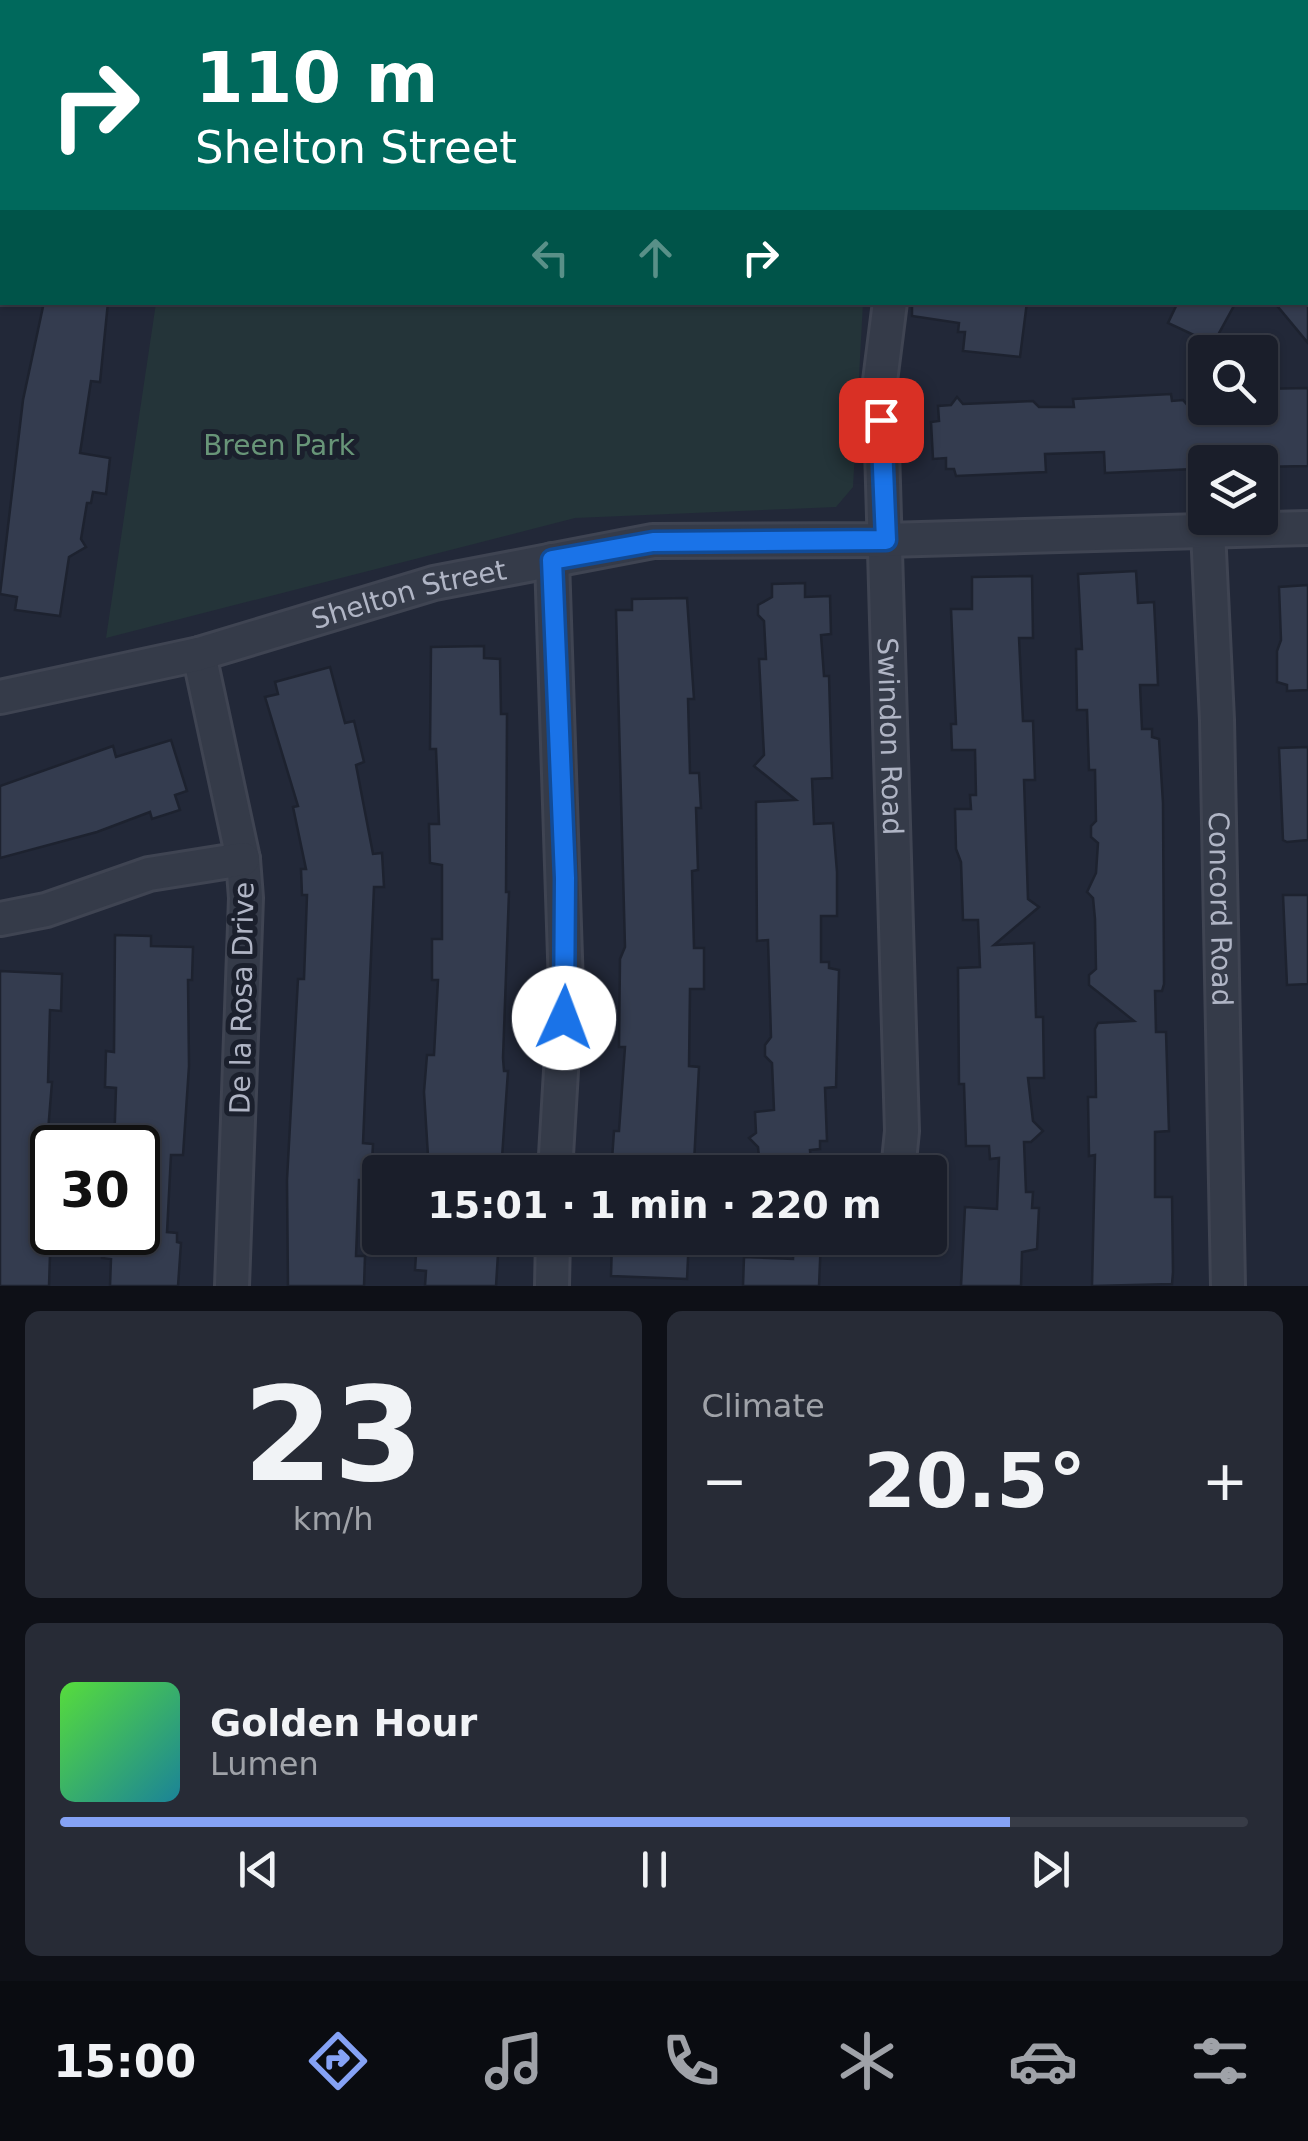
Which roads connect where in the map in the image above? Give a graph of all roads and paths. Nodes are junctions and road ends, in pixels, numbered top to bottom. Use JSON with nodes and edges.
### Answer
{"nodes":[{"id":1,"x":890,"y":305,"type":"edge"},
{"id":2,"x":1308,"y":528,"type":"edge"},
{"id":3,"x":1278,"y":529,"type":"edge"},
{"id":4,"x":1188,"y":532,"type":"edge"},
{"id":5,"x":1208,"y":535,"type":"edge"},
{"id":6,"x":886,"y":540,"type":"junction"},
{"id":7,"x":552,"y":560,"type":"junction"},
{"id":8,"x":198,"y":654,"type":"junction"},
{"id":9,"x":0,"y":697,"type":"edge"},
{"id":10,"x":244,"y":859,"type":"junction"},
{"id":11,"x":0,"y":919,"type":"edge"},
{"id":12,"x":557,"y":1155,"type":"edge"},
{"id":13,"x":900,"y":1155,"type":"edge"},
{"id":14,"x":553,"y":1255,"type":"edge"},
{"id":15,"x":232,"y":1286,"type":"edge"},
{"id":16,"x":552,"y":1286,"type":"edge"},
{"id":17,"x":1228,"y":1286,"type":"edge"}],
"edges":[{"from":1,"to":6,"type":"street","name":"Swindon Road"},
{"from":2,"to":3,"type":"street","name":"Shelton Street"},
{"from":4,"to":6,"type":"street","name":"Shelton Street"},
{"from":5,"to":17,"type":"street","name":"Concord Road"},
{"from":6,"to":7,"type":"street","name":"Shelton Street"},
{"from":6,"to":13,"type":"street","name":"Swindon Road"},
{"from":7,"to":8,"type":"street","name":"Shelton Street"},
{"from":7,"to":12,"type":"street"},
{"from":8,"to":9,"type":"street","name":"Shelton Street"},
{"from":8,"to":10,"type":"street","name":"De la Rosa Drive"},
{"from":10,"to":11,"type":"street"},
{"from":10,"to":15,"type":"street","name":"De la Rosa Drive"},
{"from":14,"to":16,"type":"street"}]}
